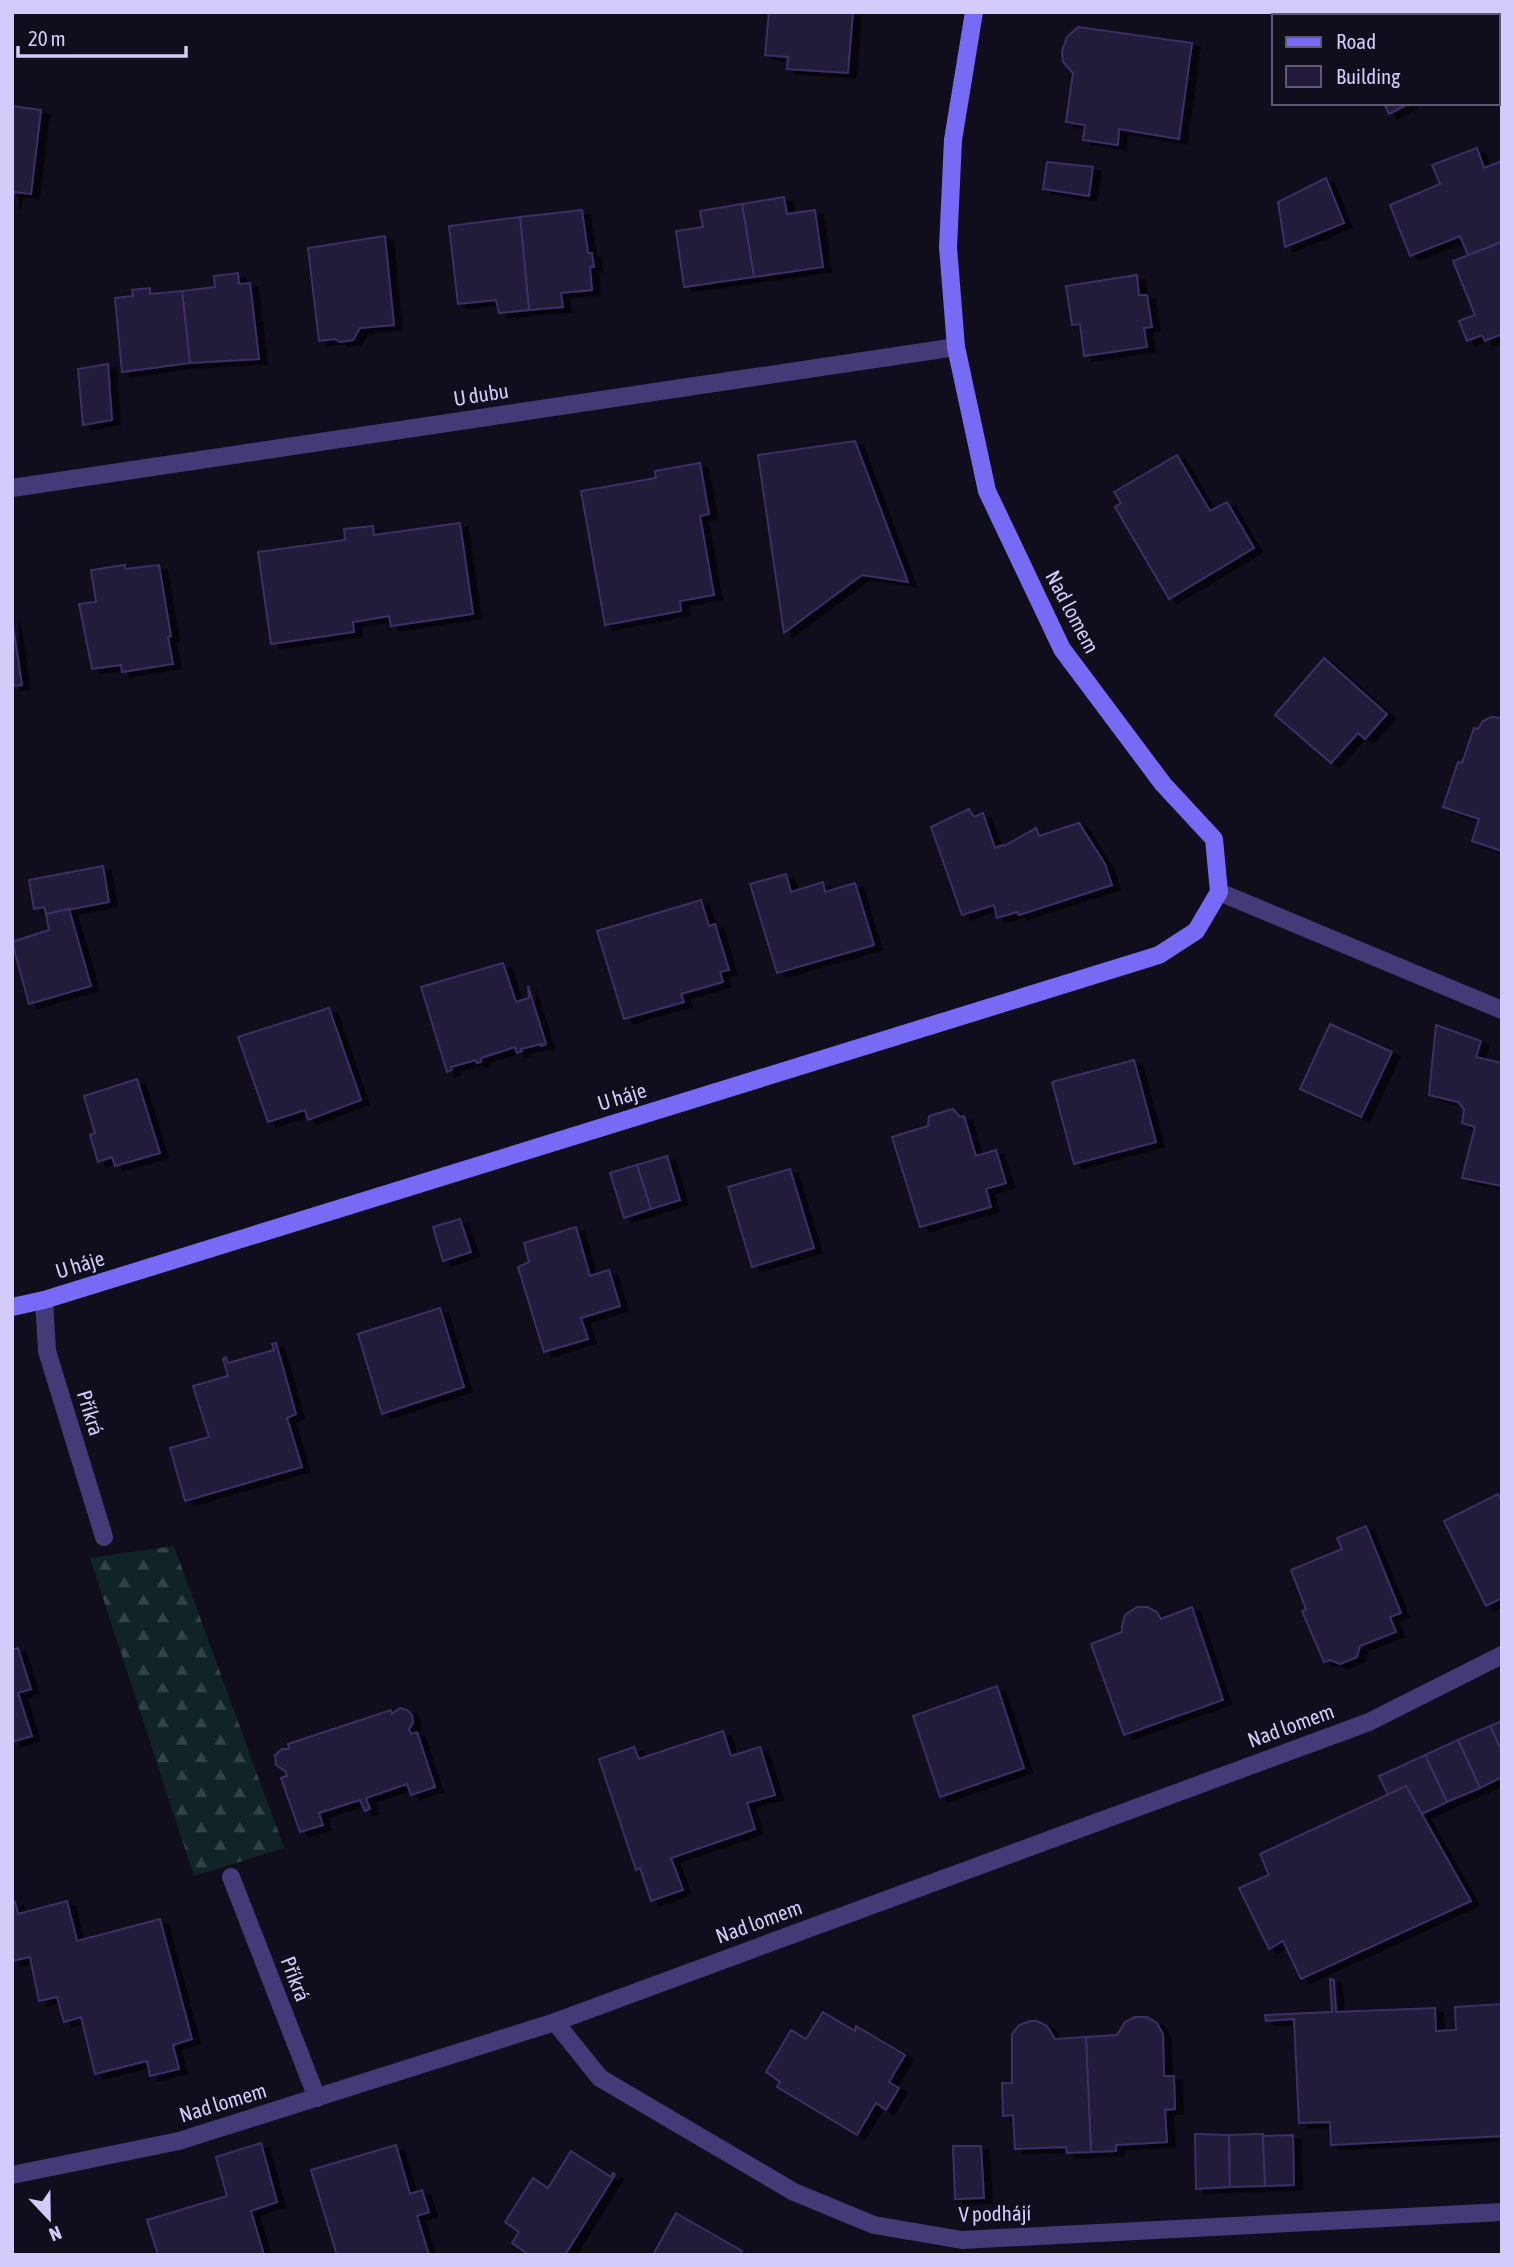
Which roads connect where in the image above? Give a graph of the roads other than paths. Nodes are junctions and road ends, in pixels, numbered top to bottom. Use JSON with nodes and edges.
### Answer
{"nodes":[{"id":1,"x":974,"y":12,"type":"edge"},
{"id":2,"x":956,"y":347,"type":"junction"},
{"id":3,"x":12,"y":488,"type":"edge"},
{"id":4,"x":1219,"y":892,"type":"junction"},
{"id":5,"x":1502,"y":1010,"type":"edge"},
{"id":6,"x":44,"y":1300,"type":"junction"},
{"id":7,"x":12,"y":1307,"type":"edge"},
{"id":8,"x":104,"y":1537,"type":"dead end"},
{"id":9,"x":1502,"y":1655,"type":"edge"},
{"id":10,"x":231,"y":1877,"type":"dead end"},
{"id":11,"x":555,"y":2022,"type":"junction"},
{"id":12,"x":317,"y":2098,"type":"junction"},
{"id":13,"x":12,"y":2175,"type":"edge"},
{"id":14,"x":1502,"y":2212,"type":"edge"}],
"edges":[{"from":1,"to":2,"type":"street","name":"Nad lomem"},
{"from":2,"to":3,"type":"street","name":"U dubu"},
{"from":2,"to":4,"type":"street","name":"Nad lomem"},
{"from":4,"to":5,"type":"street"},
{"from":4,"to":6,"type":"street","name":"U háje"},
{"from":6,"to":7,"type":"street","name":"U háje"},
{"from":6,"to":8,"type":"street","name":"Příkrá"},
{"from":9,"to":11,"type":"street","name":"Nad lomem"},
{"from":10,"to":12,"type":"street","name":"Příkrá"},
{"from":11,"to":12,"type":"street","name":"Nad lomem"},
{"from":11,"to":14,"type":"street","name":"V podhájí"},
{"from":12,"to":13,"type":"street","name":"Nad lomem"}]}
